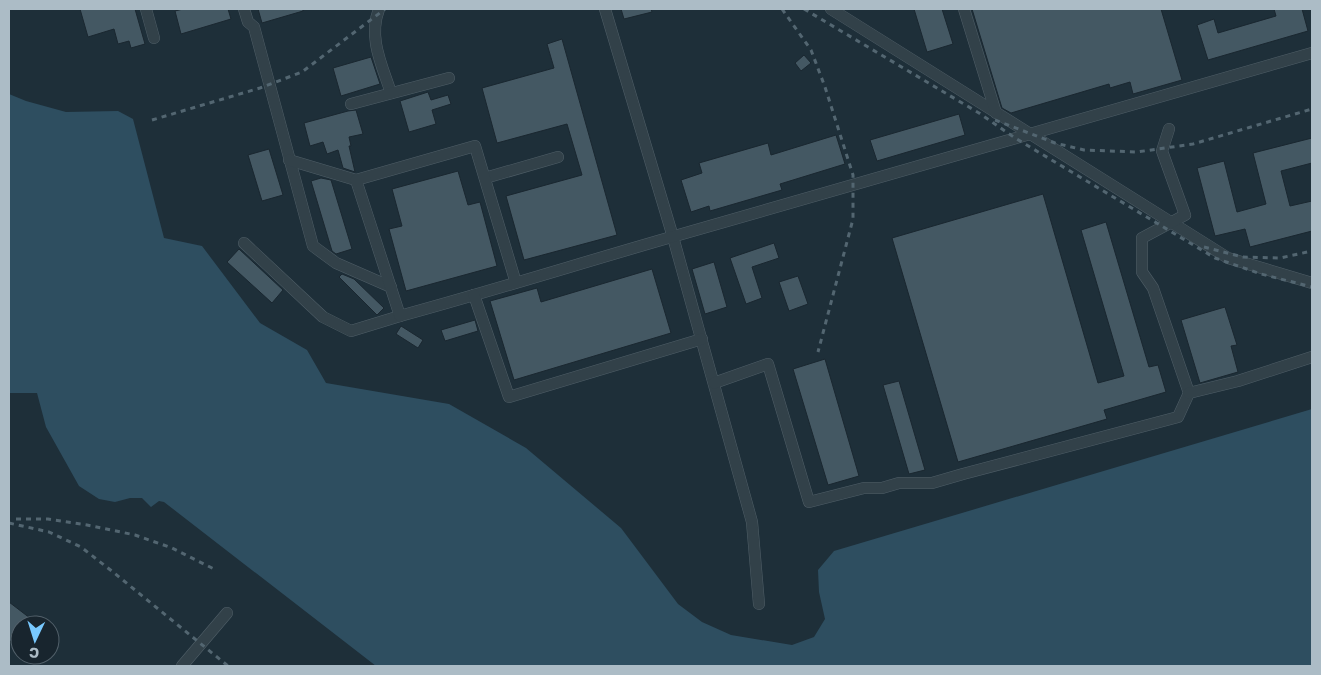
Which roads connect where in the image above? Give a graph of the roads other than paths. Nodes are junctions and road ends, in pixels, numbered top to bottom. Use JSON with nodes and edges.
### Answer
{"nodes":[{"id":1,"x":146,"y":9,"type":"edge"},
{"id":2,"x":244,"y":9,"type":"edge"},
{"id":3,"x":379,"y":9,"type":"edge"},
{"id":4,"x":605,"y":9,"type":"edge"},
{"id":5,"x":831,"y":9,"type":"edge"},
{"id":6,"x":964,"y":9,"type":"edge"},
{"id":7,"x":154,"y":38,"type":"dead end"},
{"id":8,"x":1312,"y":53,"type":"edge"},
{"id":9,"x":449,"y":78,"type":"dead end"},
{"id":10,"x":391,"y":93,"type":"junction"},
{"id":11,"x":351,"y":104,"type":"dead end"},
{"id":12,"x":996,"y":112,"type":"junction"},
{"id":13,"x":1169,"y":130,"type":"dead end"},
{"id":14,"x":1030,"y":134,"type":"junction"},
{"id":15,"x":558,"y":157,"type":"dead end"},
{"id":16,"x":290,"y":160,"type":"junction"},
{"id":17,"x":485,"y":178,"type":"junction"},
{"id":18,"x":356,"y":180,"type":"junction"},
{"id":19,"x":1171,"y":222,"type":"junction"},
{"id":20,"x":674,"y":236,"type":"junction"},
{"id":21,"x":244,"y":242,"type":"dead end"},
{"id":22,"x":516,"y":283,"type":"junction"},
{"id":23,"x":1312,"y":283,"type":"edge"},
{"id":24,"x":391,"y":287,"type":"junction"},
{"id":25,"x":474,"y":295,"type":"junction"},
{"id":26,"x":400,"y":316,"type":"junction"},
{"id":27,"x":702,"y":339,"type":"junction"},
{"id":28,"x":1312,"y":357,"type":"edge"},
{"id":29,"x":714,"y":383,"type":"junction"},
{"id":30,"x":1189,"y":393,"type":"junction"},
{"id":31,"x":759,"y":604,"type":"dead end"},
{"id":32,"x":227,"y":613,"type":"dead end"},
{"id":33,"x":182,"y":666,"type":"edge"}],
"edges":[{"from":1,"to":7,"type":"lane"},
{"from":2,"to":16,"type":"lane"},
{"from":3,"to":10,"type":"lane"},
{"from":4,"to":20,"type":"lane"},
{"from":5,"to":12,"type":"lane"},
{"from":6,"to":12,"type":"lane"},
{"from":8,"to":14,"type":"lane"},
{"from":9,"to":10,"type":"lane"},
{"from":10,"to":11,"type":"lane"},
{"from":12,"to":14,"type":"lane"},
{"from":13,"to":19,"type":"lane"},
{"from":14,"to":19,"type":"lane"},
{"from":14,"to":20,"type":"lane"},
{"from":15,"to":17,"type":"lane"},
{"from":16,"to":18,"type":"lane"},
{"from":16,"to":24,"type":"lane"},
{"from":17,"to":18,"type":"lane"},
{"from":17,"to":22,"type":"lane"},
{"from":18,"to":24,"type":"lane"},
{"from":19,"to":23,"type":"lane"},
{"from":19,"to":30,"type":"lane"},
{"from":20,"to":22,"type":"lane"},
{"from":20,"to":27,"type":"lane"},
{"from":21,"to":26,"type":"lane"},
{"from":22,"to":25,"type":"lane"},
{"from":24,"to":26,"type":"lane"},
{"from":25,"to":26,"type":"lane"},
{"from":25,"to":27,"type":"lane"},
{"from":27,"to":29,"type":"lane"},
{"from":28,"to":30,"type":"lane"},
{"from":29,"to":30,"type":"lane"},
{"from":29,"to":31,"type":"lane"},
{"from":32,"to":33,"type":"lane"}]}
